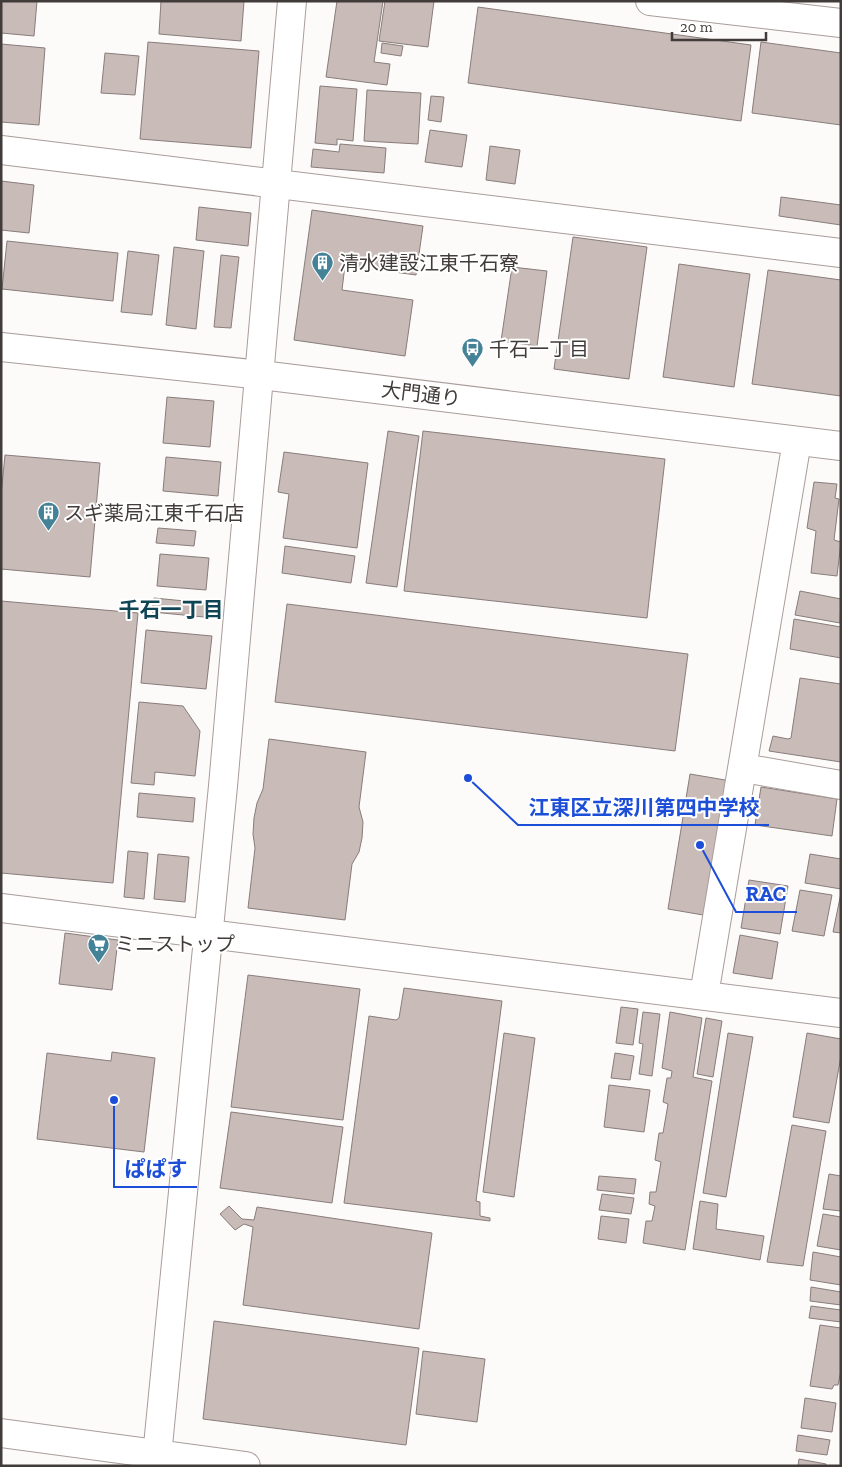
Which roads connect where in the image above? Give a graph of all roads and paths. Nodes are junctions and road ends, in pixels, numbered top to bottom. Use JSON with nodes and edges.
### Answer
{"nodes":[{"id":1,"x":292,"y":1,"type":"edge"},
{"id":2,"x":650,"y":1,"type":"edge"},
{"id":3,"x":841,"y":23,"type":"edge"},
{"id":4,"x":1,"y":150,"type":"edge"},
{"id":5,"x":276,"y":184,"type":"junction"},
{"id":6,"x":841,"y":253,"type":"edge"},
{"id":7,"x":1,"y":347,"type":"edge"},
{"id":8,"x":261,"y":374,"type":"junction"},
{"id":9,"x":797,"y":441,"type":"junction"},
{"id":10,"x":841,"y":446,"type":"edge"},
{"id":11,"x":743,"y":768,"type":"junction"},
{"id":12,"x":841,"y":785,"type":"edge"},
{"id":13,"x":1,"y":908,"type":"edge"},
{"id":14,"x":209,"y":934,"type":"junction"},
{"id":15,"x":704,"y":995,"type":"junction"},
{"id":16,"x":841,"y":1013,"type":"edge"},
{"id":17,"x":1,"y":1433,"type":"edge"},
{"id":18,"x":157,"y":1460,"type":"edge"},
{"id":19,"x":246,"y":1466,"type":"edge"}],
"edges":[{"from":1,"to":5,"type":"street"},
{"from":2,"to":3,"type":"street"},
{"from":4,"to":5,"type":"street"},
{"from":5,"to":6,"type":"street"},
{"from":5,"to":8,"type":"street"},
{"from":7,"to":8,"type":"street","name":"大門通り"},
{"from":8,"to":9,"type":"street","name":"大門通り"},
{"from":8,"to":14,"type":"street"},
{"from":9,"to":10,"type":"street","name":"大門通り"},
{"from":9,"to":11,"type":"street"},
{"from":11,"to":12,"type":"street"},
{"from":11,"to":15,"type":"street"},
{"from":13,"to":14,"type":"street"},
{"from":14,"to":15,"type":"street"},
{"from":14,"to":18,"type":"street"},
{"from":15,"to":16,"type":"street"},
{"from":17,"to":18,"type":"street"},
{"from":18,"to":19,"type":"street"}]}
